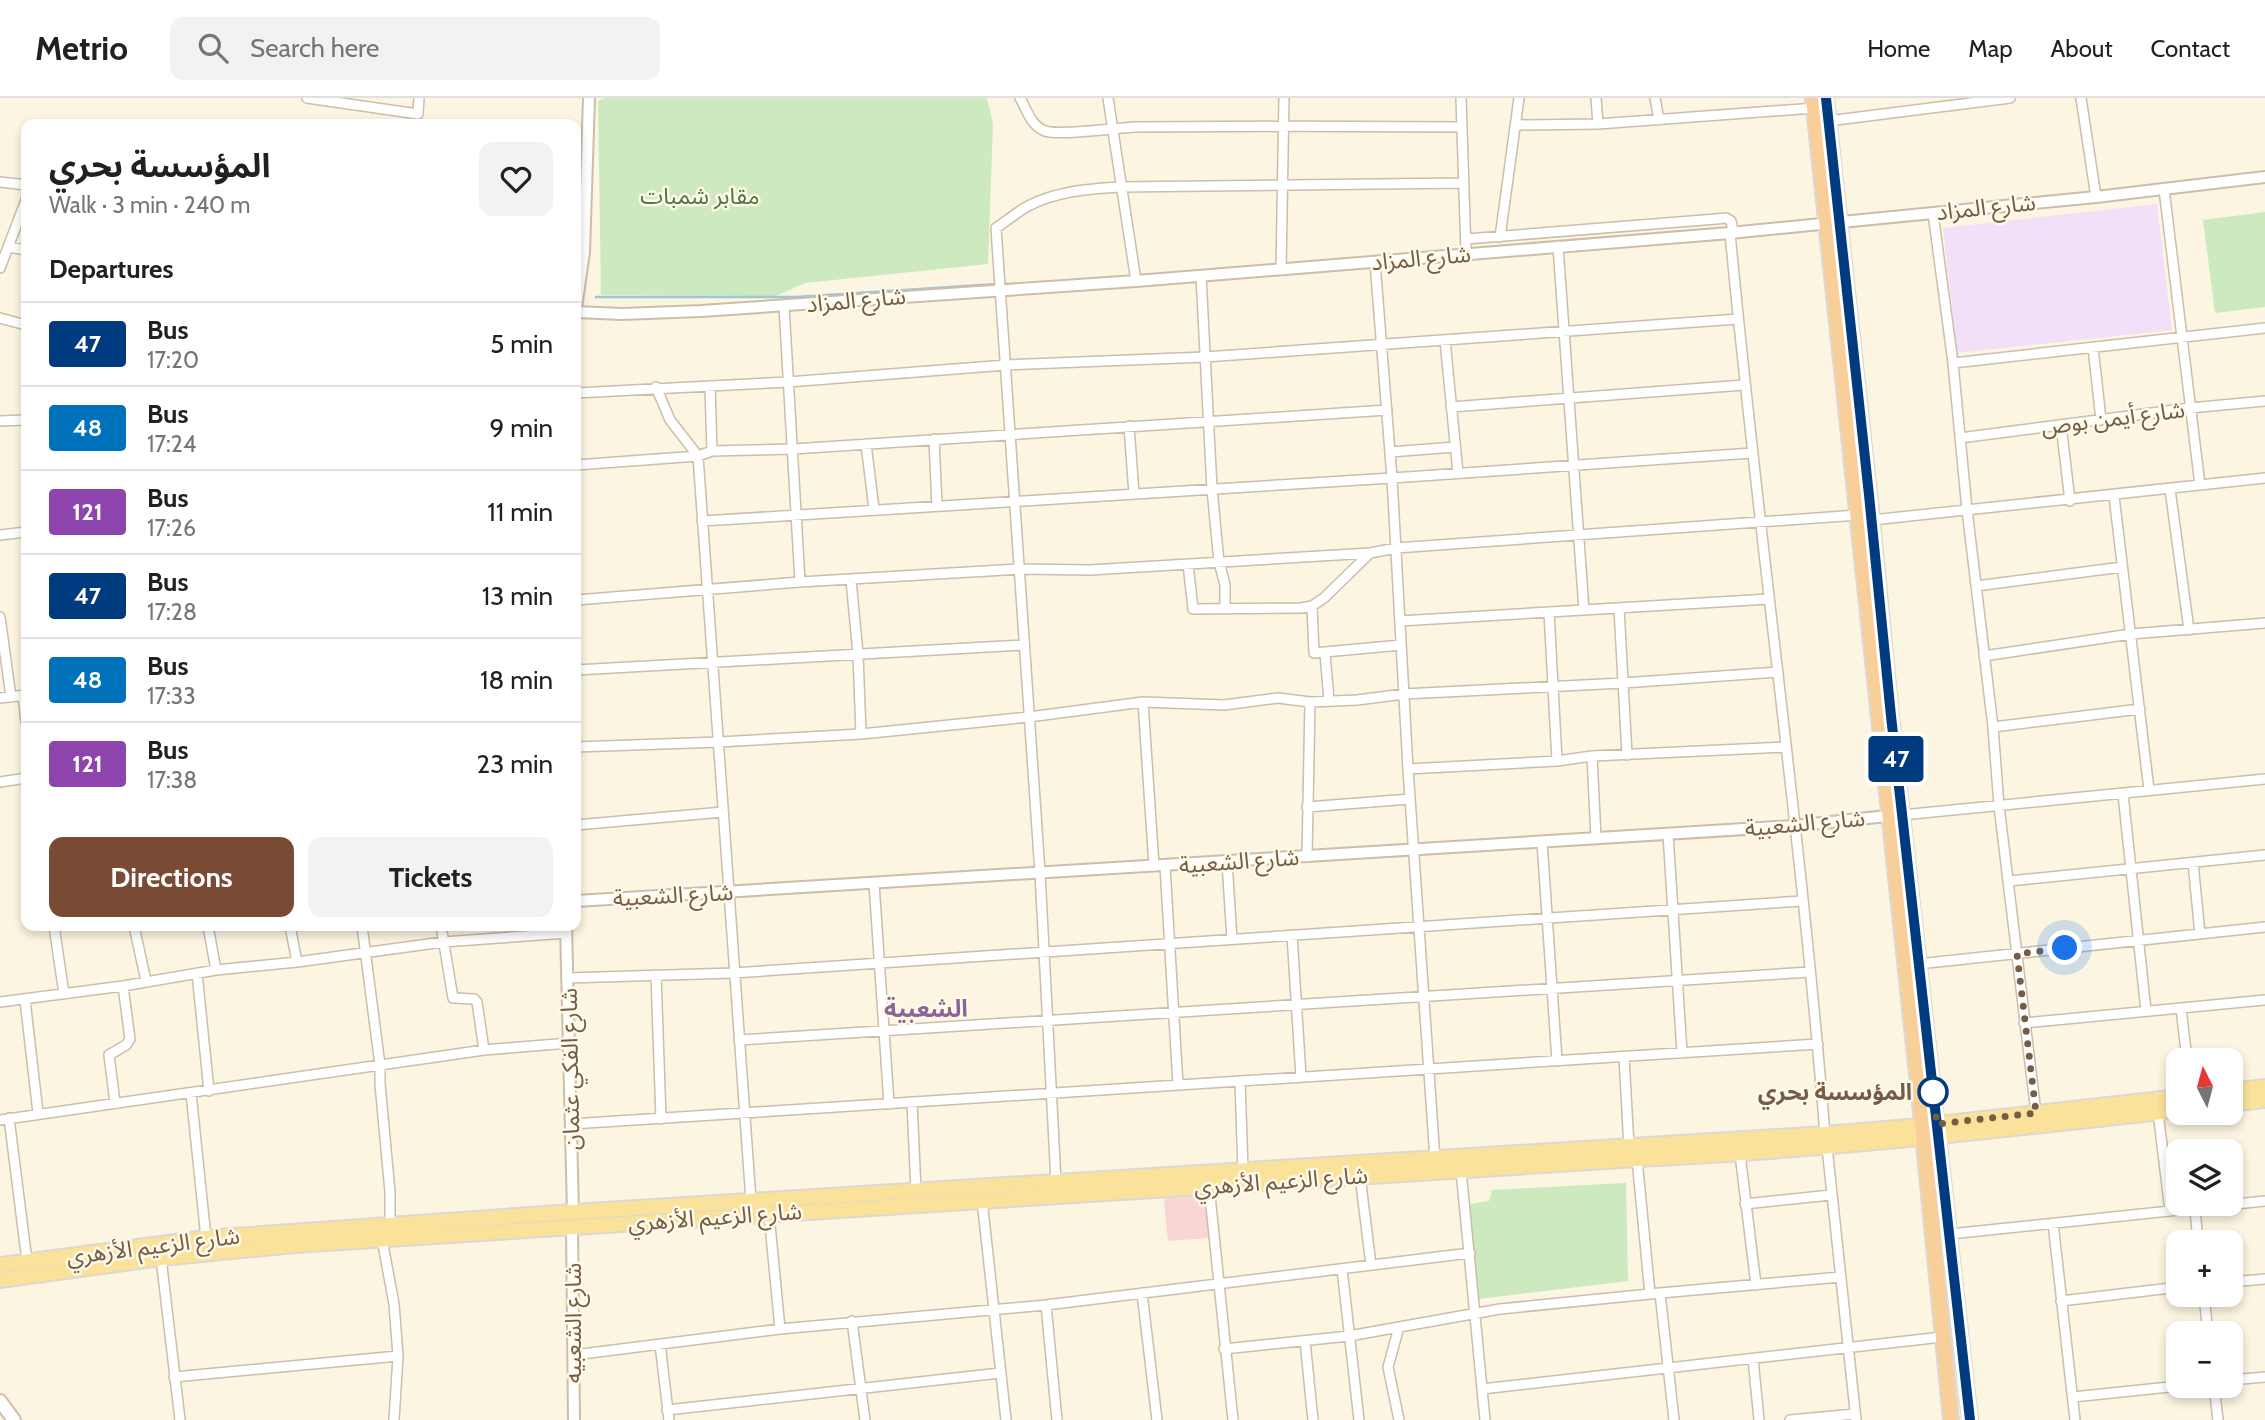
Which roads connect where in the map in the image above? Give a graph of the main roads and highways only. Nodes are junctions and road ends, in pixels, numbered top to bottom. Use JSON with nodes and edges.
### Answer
{"nodes":[{"id":1,"x":1826,"y":98,"type":"edge"},
{"id":2,"x":1814,"y":103,"type":"edge"},
{"id":3,"x":1833,"y":223,"type":"junction"},
{"id":4,"x":1896,"y":815,"type":"junction"},
{"id":5,"x":2265,"y":1087,"type":"edge"},
{"id":6,"x":2244,"y":1089,"type":"edge"},
{"id":7,"x":2166,"y":1098,"type":"edge"},
{"id":8,"x":2265,"y":1100,"type":"edge"},
{"id":9,"x":2244,"y":1102,"type":"edge"},
{"id":10,"x":2166,"y":1111,"type":"edge"},
{"id":11,"x":1937,"y":1130,"type":"junction"},
{"id":12,"x":1922,"y":1132,"type":"junction"},
{"id":13,"x":1826,"y":1141,"type":"junction"},
{"id":14,"x":1633,"y":1153,"type":"junction"},
{"id":15,"x":572,"y":1219,"type":"junction"},
{"id":16,"x":0,"y":1265,"type":"edge"},
{"id":17,"x":0,"y":1280,"type":"edge"},
{"id":18,"x":0,"y":1401,"type":"edge"},
{"id":19,"x":14,"y":1420,"type":"edge"},
{"id":20,"x":1951,"y":1420,"type":"edge"},
{"id":21,"x":1970,"y":1420,"type":"edge"}],
"edges":[{"from":1,"to":3,"type":"highway"},
{"from":2,"to":3,"type":"highway"},
{"from":3,"to":4,"type":"highway"},
{"from":4,"to":11,"type":"highway"},
{"from":4,"to":12,"type":"highway"},
{"from":5,"to":6,"type":"main road"},
{"from":7,"to":11,"type":"main road","name":"شارع الزعيم الأزهري"},
{"from":8,"to":9,"type":"main road"},
{"from":10,"to":11,"type":"main road","name":"شارع الزعيم الأزهري"},
{"from":11,"to":12,"type":"main road","name":"شارع الزعيم الأزهري"},
{"from":11,"to":21,"type":"highway"},
{"from":12,"to":13,"type":"main road","name":"شارع الزعيم الأزهري"},
{"from":12,"to":20,"type":"highway"},
{"from":13,"to":14,"type":"main road","name":"شارع الزعيم الأزهري"},
{"from":13,"to":14,"type":"main road","name":"شارع الزعيم الأزهري"},
{"from":14,"to":15,"type":"main road","name":"شارع الزعيم الأزهري"},
{"from":14,"to":15,"type":"main road","name":"شارع الزعيم الأزهري"},
{"from":15,"to":16,"type":"main road","name":"شارع الزعيم الأزهري"},
{"from":15,"to":17,"type":"main road","name":"شارع الزعيم الأزهري"},
{"from":18,"to":19,"type":"main road"}]}
